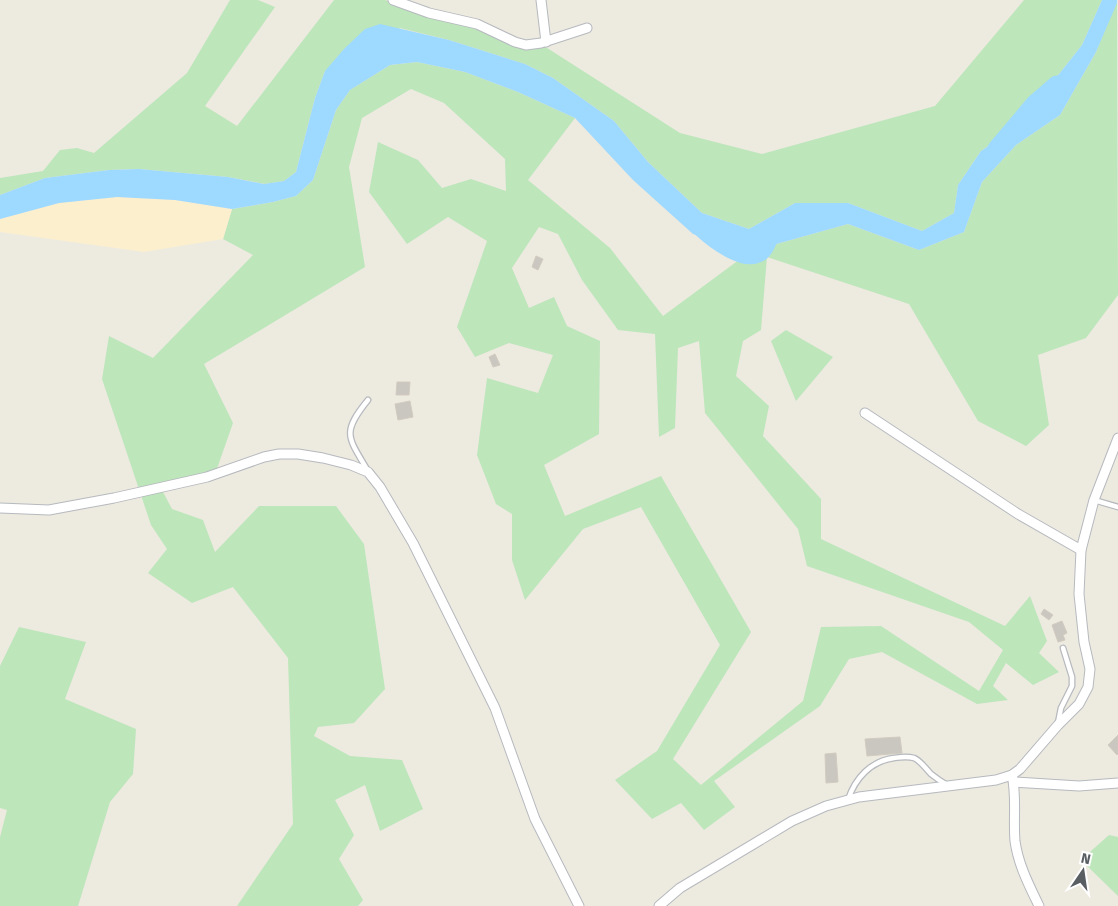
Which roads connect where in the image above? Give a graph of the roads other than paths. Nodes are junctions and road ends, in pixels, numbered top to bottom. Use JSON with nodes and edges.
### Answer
{"nodes":[{"id":1,"x":393,"y":0,"type":"edge"},
{"id":2,"x":541,"y":0,"type":"edge"},
{"id":3,"x":587,"y":28,"type":"dead end"},
{"id":4,"x":546,"y":42,"type":"junction"},
{"id":5,"x":368,"y":400,"type":"dead end"},
{"id":6,"x":865,"y":413,"type":"dead end"},
{"id":7,"x":1118,"y":438,"type":"edge"},
{"id":8,"x":368,"y":472,"type":"junction"},
{"id":9,"x":1094,"y":500,"type":"junction"},
{"id":10,"x":0,"y":508,"type":"edge"},
{"id":11,"x":1118,"y":508,"type":"edge"},
{"id":12,"x":1081,"y":550,"type":"junction"},
{"id":13,"x":1063,"y":648,"type":"dead end"},
{"id":14,"x":1058,"y":725,"type":"junction"},
{"id":15,"x":1013,"y":779,"type":"junction"},
{"id":16,"x":1118,"y":784,"type":"edge"},
{"id":17,"x":948,"y":786,"type":"junction"},
{"id":18,"x":848,"y":800,"type":"junction"},
{"id":19,"x":579,"y":906,"type":"edge"},
{"id":20,"x":659,"y":906,"type":"edge"},
{"id":21,"x":1039,"y":906,"type":"edge"}],
"edges":[{"from":1,"to":4,"type":"street"},
{"from":2,"to":4,"type":"street"},
{"from":3,"to":4,"type":"street"},
{"from":5,"to":8,"type":"lane"},
{"from":6,"to":12,"type":"street"},
{"from":7,"to":9,"type":"street"},
{"from":8,"to":10,"type":"street"},
{"from":8,"to":19,"type":"street"},
{"from":9,"to":11,"type":"lane"},
{"from":9,"to":12,"type":"street"},
{"from":12,"to":14,"type":"street"},
{"from":13,"to":14,"type":"lane"},
{"from":14,"to":15,"type":"street"},
{"from":15,"to":16,"type":"street"},
{"from":15,"to":17,"type":"street"},
{"from":15,"to":21,"type":"street"},
{"from":17,"to":18,"type":"street"},
{"from":17,"to":18,"type":"lane"},
{"from":18,"to":20,"type":"street"}]}
